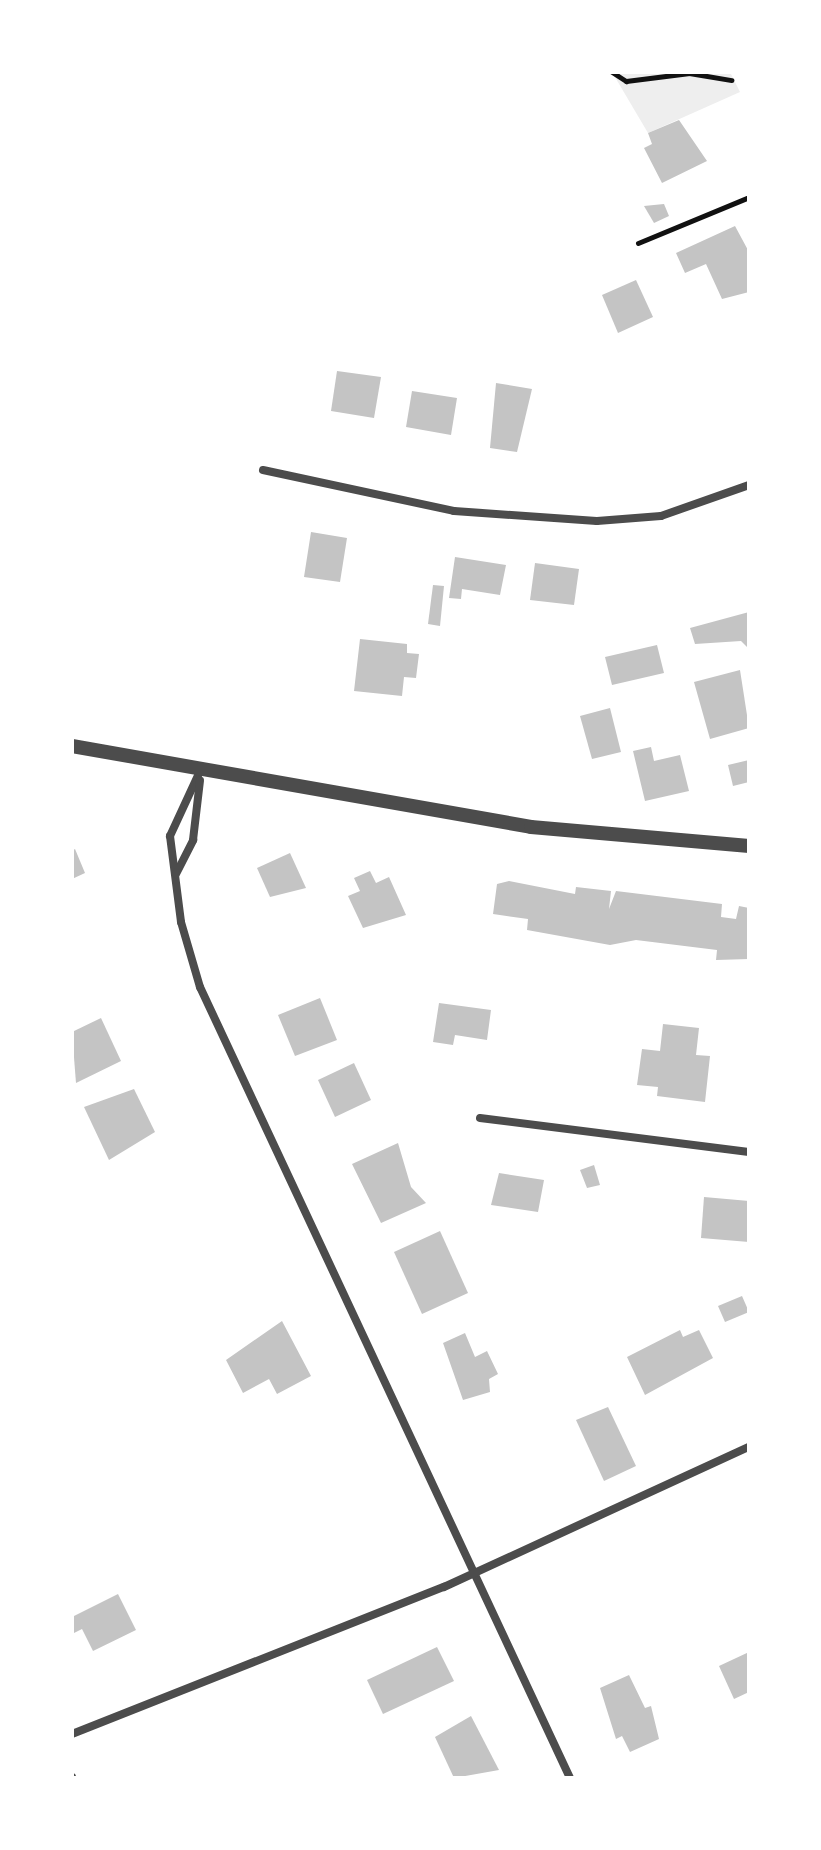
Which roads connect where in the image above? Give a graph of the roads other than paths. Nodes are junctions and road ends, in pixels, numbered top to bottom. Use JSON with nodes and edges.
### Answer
{"nodes":[{"id":1,"x":263,"y":470,"type":"dead end"},
{"id":2,"x":749,"y":485,"type":"edge"},
{"id":3,"x":72,"y":746,"type":"edge"},
{"id":4,"x":201,"y":769,"type":"junction"},
{"id":5,"x":749,"y":846,"type":"edge"},
{"id":6,"x":176,"y":875,"type":"junction"},
{"id":7,"x":480,"y":1118,"type":"dead end"},
{"id":8,"x":749,"y":1152,"type":"edge"},
{"id":9,"x":749,"y":1447,"type":"edge"},
{"id":10,"x":474,"y":1573,"type":"junction"},
{"id":11,"x":72,"y":1734,"type":"edge"},
{"id":12,"x":570,"y":1778,"type":"edge"}],
"edges":[{"from":1,"to":2,"type":"street"},
{"from":3,"to":4,"type":"street"},
{"from":4,"to":5,"type":"street"},
{"from":4,"to":6,"type":"street"},
{"from":4,"to":6,"type":"street"},
{"from":6,"to":10,"type":"street"},
{"from":7,"to":8,"type":"street"},
{"from":9,"to":10,"type":"street"},
{"from":10,"to":11,"type":"street"},
{"from":10,"to":12,"type":"street"}]}
